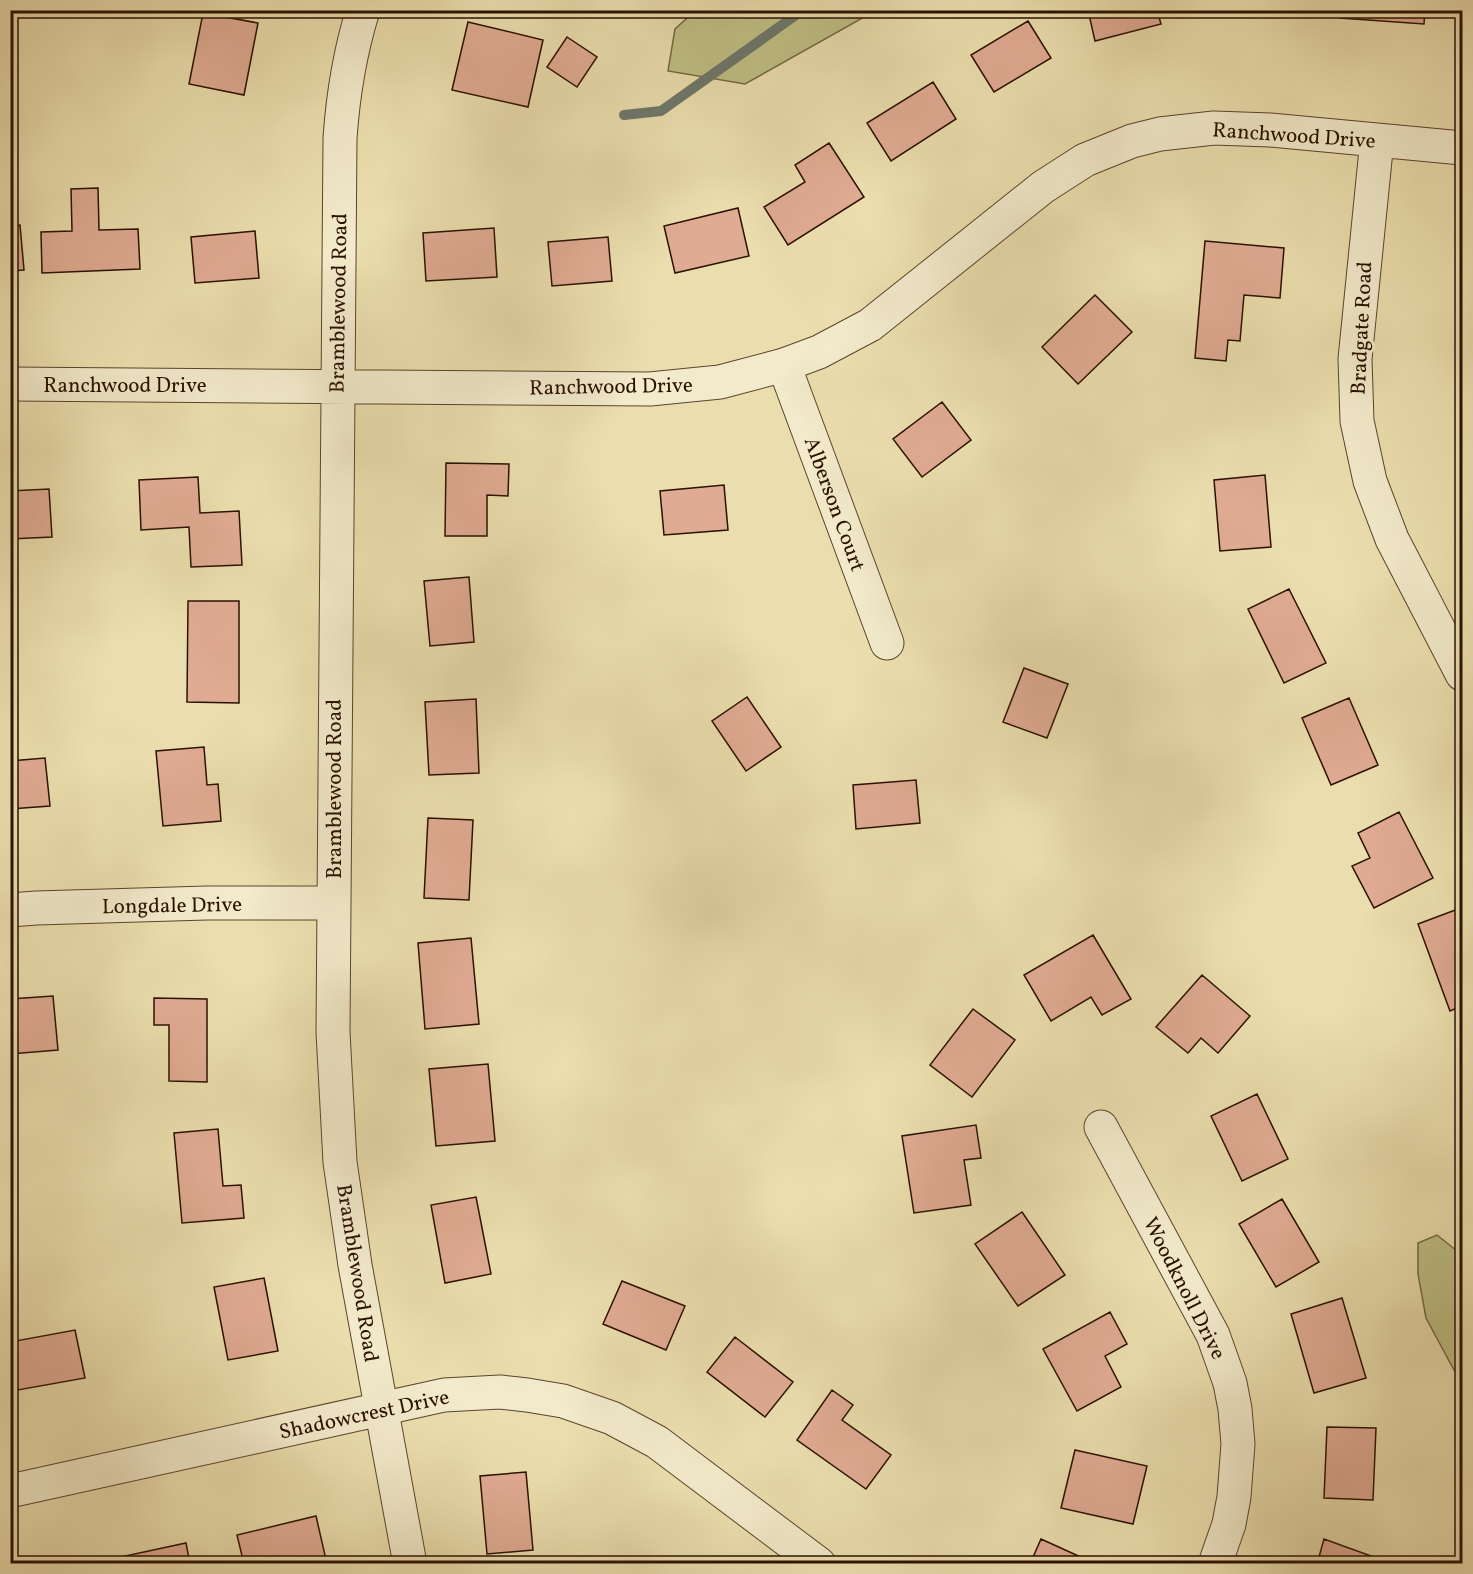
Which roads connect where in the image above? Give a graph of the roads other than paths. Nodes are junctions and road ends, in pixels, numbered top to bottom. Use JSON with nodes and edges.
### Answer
{"nodes":[{"id":1,"x":363,"y":10,"type":"edge"},
{"id":2,"x":1377,"y":140,"type":"junction"},
{"id":3,"x":1462,"y":148,"type":"edge"},
{"id":4,"x":784,"y":365,"type":"junction"},
{"id":5,"x":10,"y":384,"type":"edge"},
{"id":6,"x":337,"y":387,"type":"junction"},
{"id":7,"x":887,"y":643,"type":"dead end"},
{"id":8,"x":1462,"y":674,"type":"edge"},
{"id":9,"x":333,"y":903,"type":"junction"},
{"id":10,"x":10,"y":910,"type":"edge"},
{"id":11,"x":1101,"y":1127,"type":"dead end"},
{"id":12,"x":381,"y":1408,"type":"junction"},
{"id":13,"x":10,"y":1491,"type":"edge"},
{"id":14,"x":410,"y":1563,"type":"edge"},
{"id":15,"x":819,"y":1563,"type":"edge"},
{"id":16,"x":1215,"y":1563,"type":"edge"}],
"edges":[{"from":1,"to":6,"type":"street","name":"Bramblewood Road"},
{"from":2,"to":3,"type":"street","name":"Ranchwood Drive"},
{"from":2,"to":4,"type":"street","name":"Ranchwood Drive"},
{"from":2,"to":8,"type":"street","name":"Bradgate Road"},
{"from":4,"to":6,"type":"street","name":"Ranchwood Drive"},
{"from":4,"to":7,"type":"street","name":"Alberson Court"},
{"from":5,"to":6,"type":"street","name":"Ranchwood Drive"},
{"from":6,"to":9,"type":"street","name":"Bramblewood Road"},
{"from":9,"to":10,"type":"street","name":"Longdale Drive"},
{"from":9,"to":12,"type":"street","name":"Bramblewood Road"},
{"from":11,"to":16,"type":"street","name":"Woodknoll Drive"},
{"from":12,"to":13,"type":"street","name":"Shadowcrest Drive"},
{"from":12,"to":14,"type":"street","name":"Bramblewood Road"},
{"from":12,"to":15,"type":"street","name":"Shadowcrest Drive"}]}
